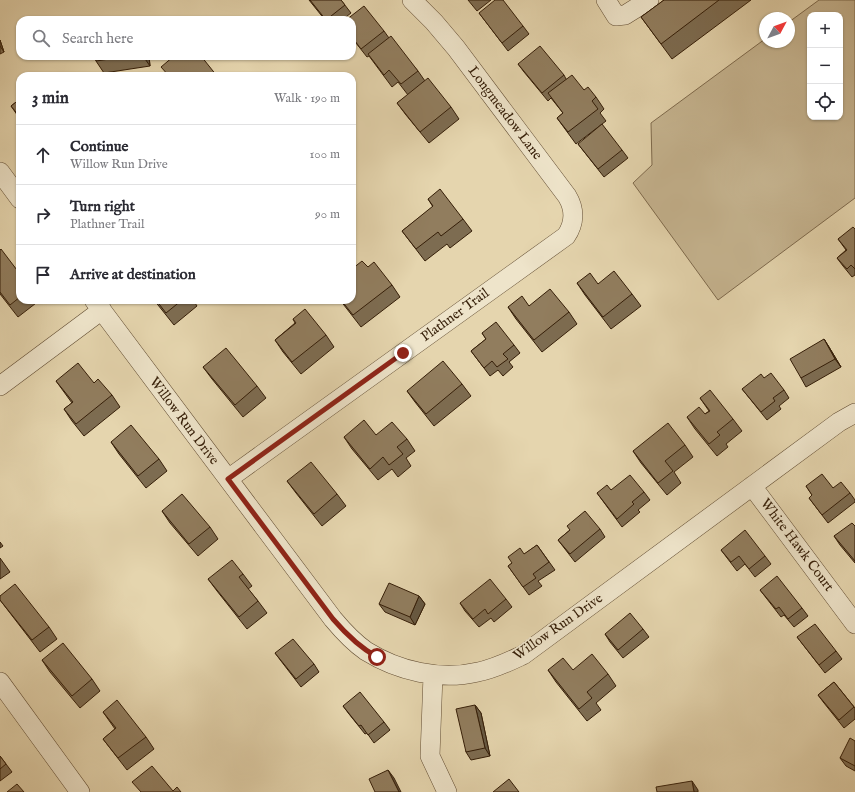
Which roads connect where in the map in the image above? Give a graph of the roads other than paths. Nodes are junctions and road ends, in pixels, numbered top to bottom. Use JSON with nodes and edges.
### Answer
{"nodes":[{"id":1,"x":412,"y":0,"type":"edge"},
{"id":2,"x":606,"y":0,"type":"edge"},
{"id":3,"x":649,"y":0,"type":"edge"},
{"id":4,"x":0,"y":172,"type":"edge"},
{"id":5,"x":16,"y":194,"type":"edge"},
{"id":6,"x":566,"y":236,"type":"joint"},
{"id":7,"x":98,"y":305,"type":"edge"},
{"id":8,"x":0,"y":386,"type":"edge"},
{"id":9,"x":855,"y":412,"type":"edge"},
{"id":10,"x":228,"y":479,"type":"junction"},
{"id":11,"x":752,"y":486,"type":"junction"},
{"id":12,"x":855,"y":624,"type":"edge"},
{"id":13,"x":433,"y":675,"type":"junction"},
{"id":14,"x":0,"y":682,"type":"edge"},
{"id":15,"x":80,"y":792,"type":"edge"},
{"id":16,"x":447,"y":792,"type":"edge"}],
"edges":[{"from":1,"to":6,"type":"street","name":"Longmeadow Lane"},
{"from":2,"to":3,"type":"street"},
{"from":4,"to":5,"type":"street"},
{"from":6,"to":10,"type":"street","name":"Plathner Trail"},
{"from":7,"to":8,"type":"street"},
{"from":7,"to":10,"type":"street","name":"Willow Run Drive"},
{"from":9,"to":11,"type":"street","name":"Willow Run Drive"},
{"from":10,"to":13,"type":"street","name":"Willow Run Drive"},
{"from":11,"to":12,"type":"street","name":"White Hawk Court"},
{"from":11,"to":13,"type":"street","name":"Willow Run Drive"},
{"from":13,"to":16,"type":"street"},
{"from":14,"to":15,"type":"street"}]}
